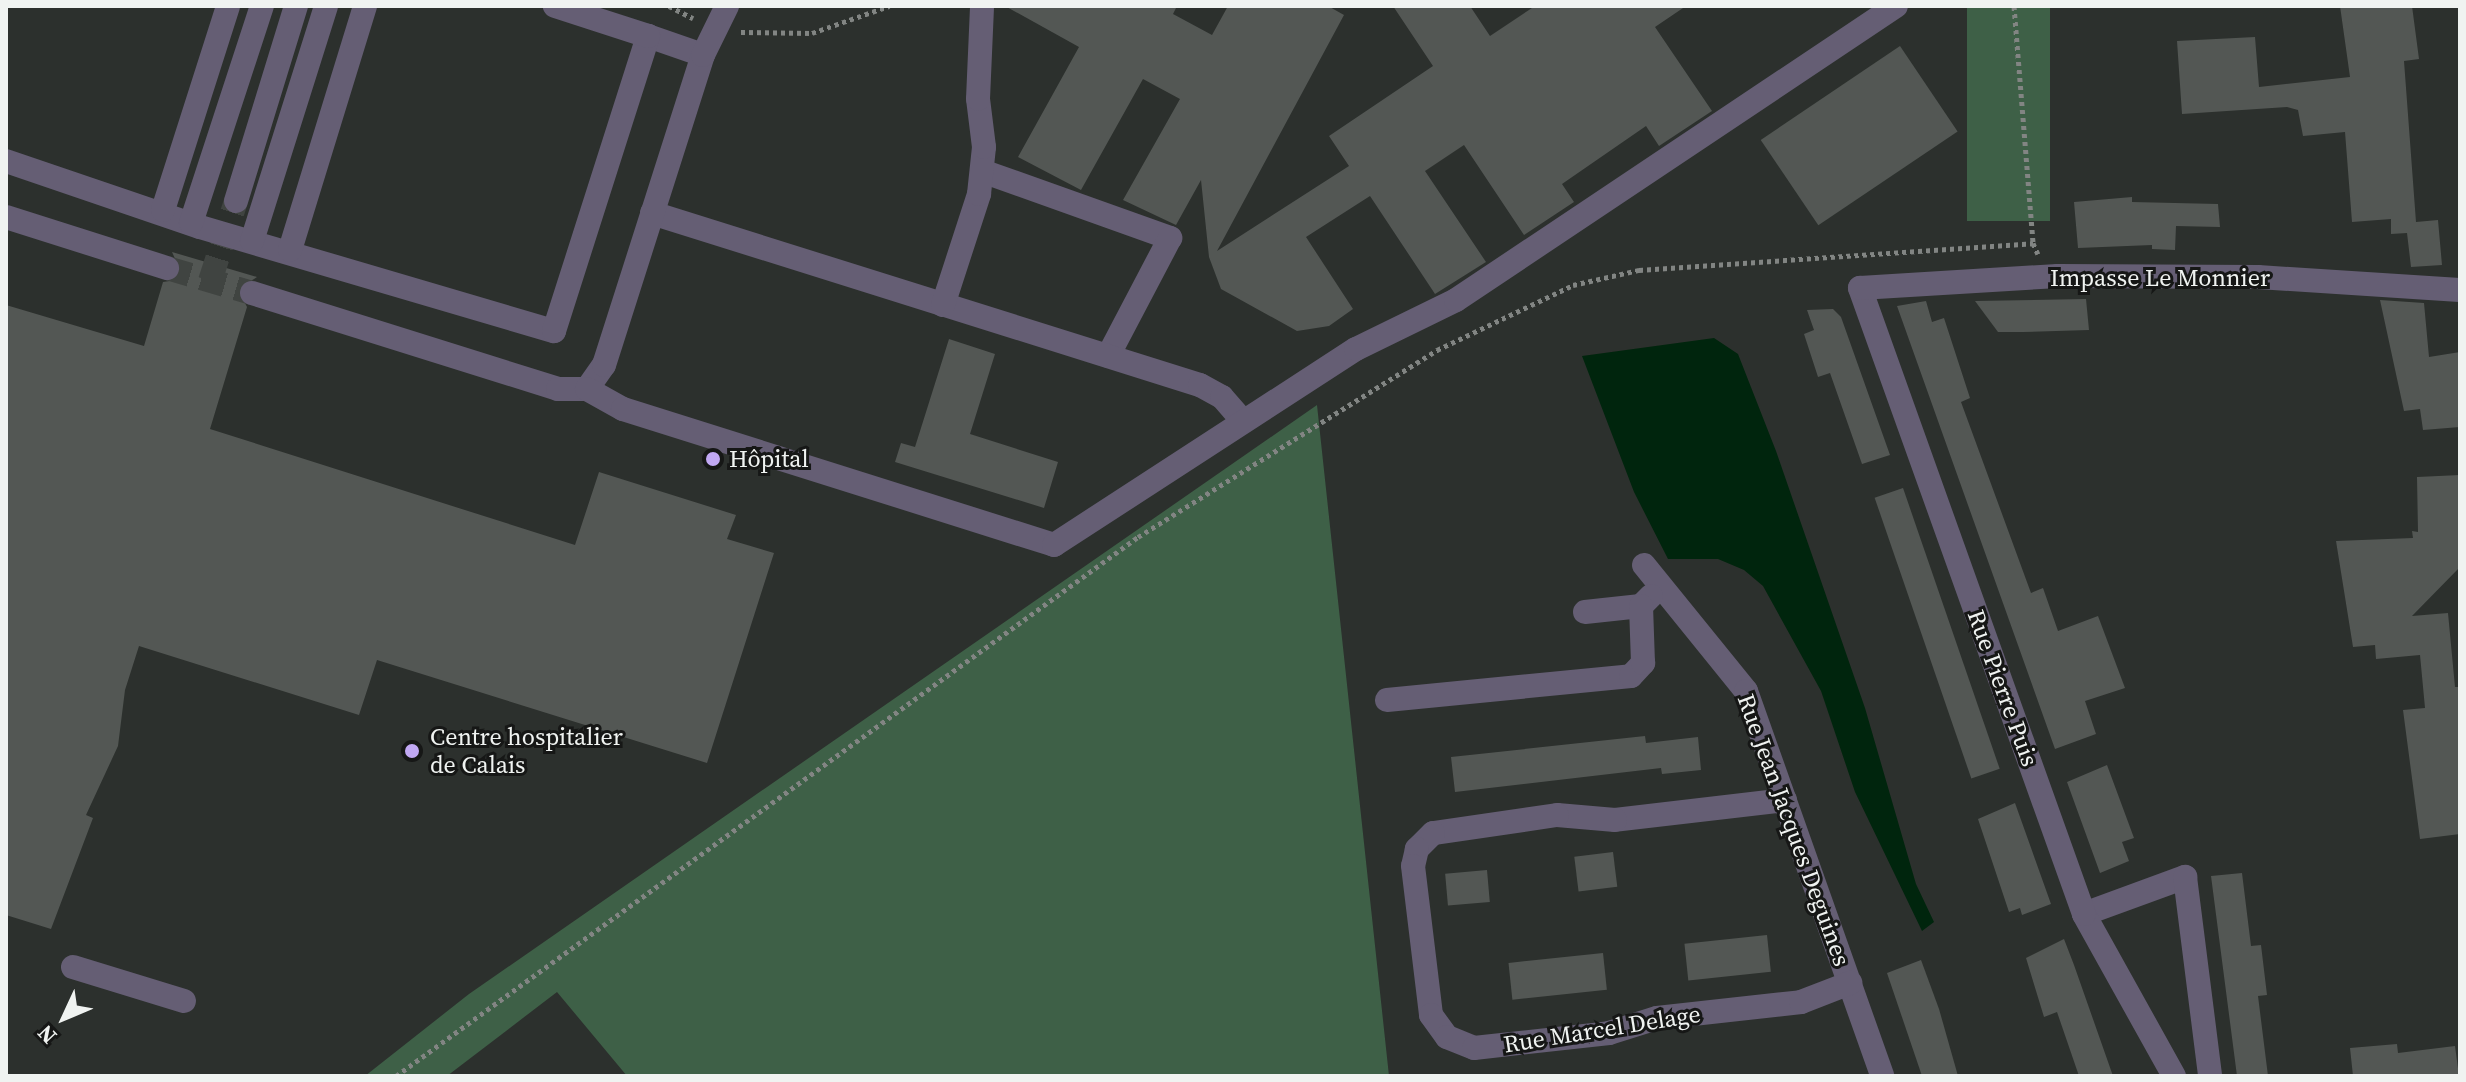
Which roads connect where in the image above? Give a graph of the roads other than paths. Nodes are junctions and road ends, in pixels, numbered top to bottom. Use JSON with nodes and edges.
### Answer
{"nodes":[{"id":1,"x":228,"y":6,"type":"edge"},
{"id":2,"x":262,"y":6,"type":"edge"},
{"id":3,"x":296,"y":6,"type":"edge"},
{"id":4,"x":326,"y":6,"type":"edge"},
{"id":5,"x":365,"y":6,"type":"edge"},
{"id":6,"x":555,"y":6,"type":"edge"},
{"id":7,"x":982,"y":6,"type":"edge"},
{"id":8,"x":1896,"y":6,"type":"edge"},
{"id":9,"x":716,"y":16,"type":"edge"},
{"id":10,"x":648,"y":36,"type":"junction"},
{"id":11,"x":703,"y":55,"type":"junction"},
{"id":12,"x":6,"y":161,"type":"edge"},
{"id":13,"x":982,"y":171,"type":"junction"},
{"id":14,"x":236,"y":201,"type":"tunnel mouth"},
{"id":15,"x":163,"y":210,"type":"junction"},
{"id":16,"x":652,"y":213,"type":"junction"},
{"id":17,"x":6,"y":217,"type":"edge"},
{"id":18,"x":191,"y":223,"type":"junction"},
{"id":19,"x":252,"y":241,"type":"junction"},
{"id":20,"x":290,"y":250,"type":"junction"},
{"id":21,"x":167,"y":268,"type":"tunnel mouth"},
{"id":22,"x":1860,"y":288,"type":"joint"},
{"id":23,"x":2460,"y":290,"type":"edge"},
{"id":24,"x":252,"y":293,"type":"tunnel mouth"},
{"id":25,"x":943,"y":305,"type":"junction"},
{"id":26,"x":1108,"y":356,"type":"junction"},
{"id":27,"x":587,"y":389,"type":"junction"},
{"id":28,"x":1241,"y":419,"type":"junction"},
{"id":29,"x":1644,"y":565,"type":"dead end"},
{"id":30,"x":1661,"y":585,"type":"junction"},
{"id":31,"x":1641,"y":606,"type":"junction"},
{"id":32,"x":1585,"y":612,"type":"dead end"},
{"id":33,"x":1387,"y":700,"type":"dead end"},
{"id":34,"x":1785,"y":800,"type":"junction"},
{"id":35,"x":2084,"y":914,"type":"junction"},
{"id":36,"x":73,"y":967,"type":"dead end"},
{"id":37,"x":1850,"y":983,"type":"junction"},
{"id":38,"x":184,"y":1001,"type":"dead end"},
{"id":39,"x":1882,"y":1076,"type":"edge"},
{"id":40,"x":2174,"y":1076,"type":"edge"},
{"id":41,"x":2210,"y":1076,"type":"edge"}],
"edges":[{"from":1,"to":15,"type":"street"},
{"from":2,"to":18,"type":"street"},
{"from":3,"to":14,"type":"street"},
{"from":4,"to":19,"type":"street"},
{"from":5,"to":20,"type":"street"},
{"from":6,"to":10,"type":"street"},
{"from":7,"to":13,"type":"street"},
{"from":8,"to":28,"type":"street"},
{"from":9,"to":11,"type":"street"},
{"from":10,"to":11,"type":"street"},
{"from":10,"to":20,"type":"street"},
{"from":11,"to":16,"type":"street"},
{"from":12,"to":15,"type":"street"},
{"from":13,"to":25,"type":"street"},
{"from":13,"to":26,"type":"street"},
{"from":15,"to":18,"type":"street"},
{"from":16,"to":25,"type":"street"},
{"from":16,"to":27,"type":"street"},
{"from":17,"to":21,"type":"street"},
{"from":18,"to":19,"type":"street"},
{"from":19,"to":20,"type":"street"},
{"from":22,"to":23,"type":"street","name":"Impasse Le Monnier"},
{"from":22,"to":35,"type":"street","name":"Rue Pierre Puis"},
{"from":24,"to":27,"type":"street"},
{"from":25,"to":26,"type":"street"},
{"from":26,"to":28,"type":"street"},
{"from":27,"to":28,"type":"street"},
{"from":29,"to":30,"type":"street","name":"Rue Jean Jacques Deguines"},
{"from":30,"to":31,"type":"street"},
{"from":30,"to":34,"type":"street","name":"Rue Jean Jacques Deguines"},
{"from":31,"to":32,"type":"street"},
{"from":31,"to":33,"type":"street"},
{"from":34,"to":37,"type":"street","name":"Rue Jean Jacques Deguines"},
{"from":34,"to":37,"type":"street","name":"Rue Marcel Delage"},
{"from":35,"to":40,"type":"street","name":"Rue Pierre Puis"},
{"from":35,"to":41,"type":"street"},
{"from":36,"to":38,"type":"street"},
{"from":37,"to":39,"type":"street","name":"Rue Jean Jacques Deguines"}]}
